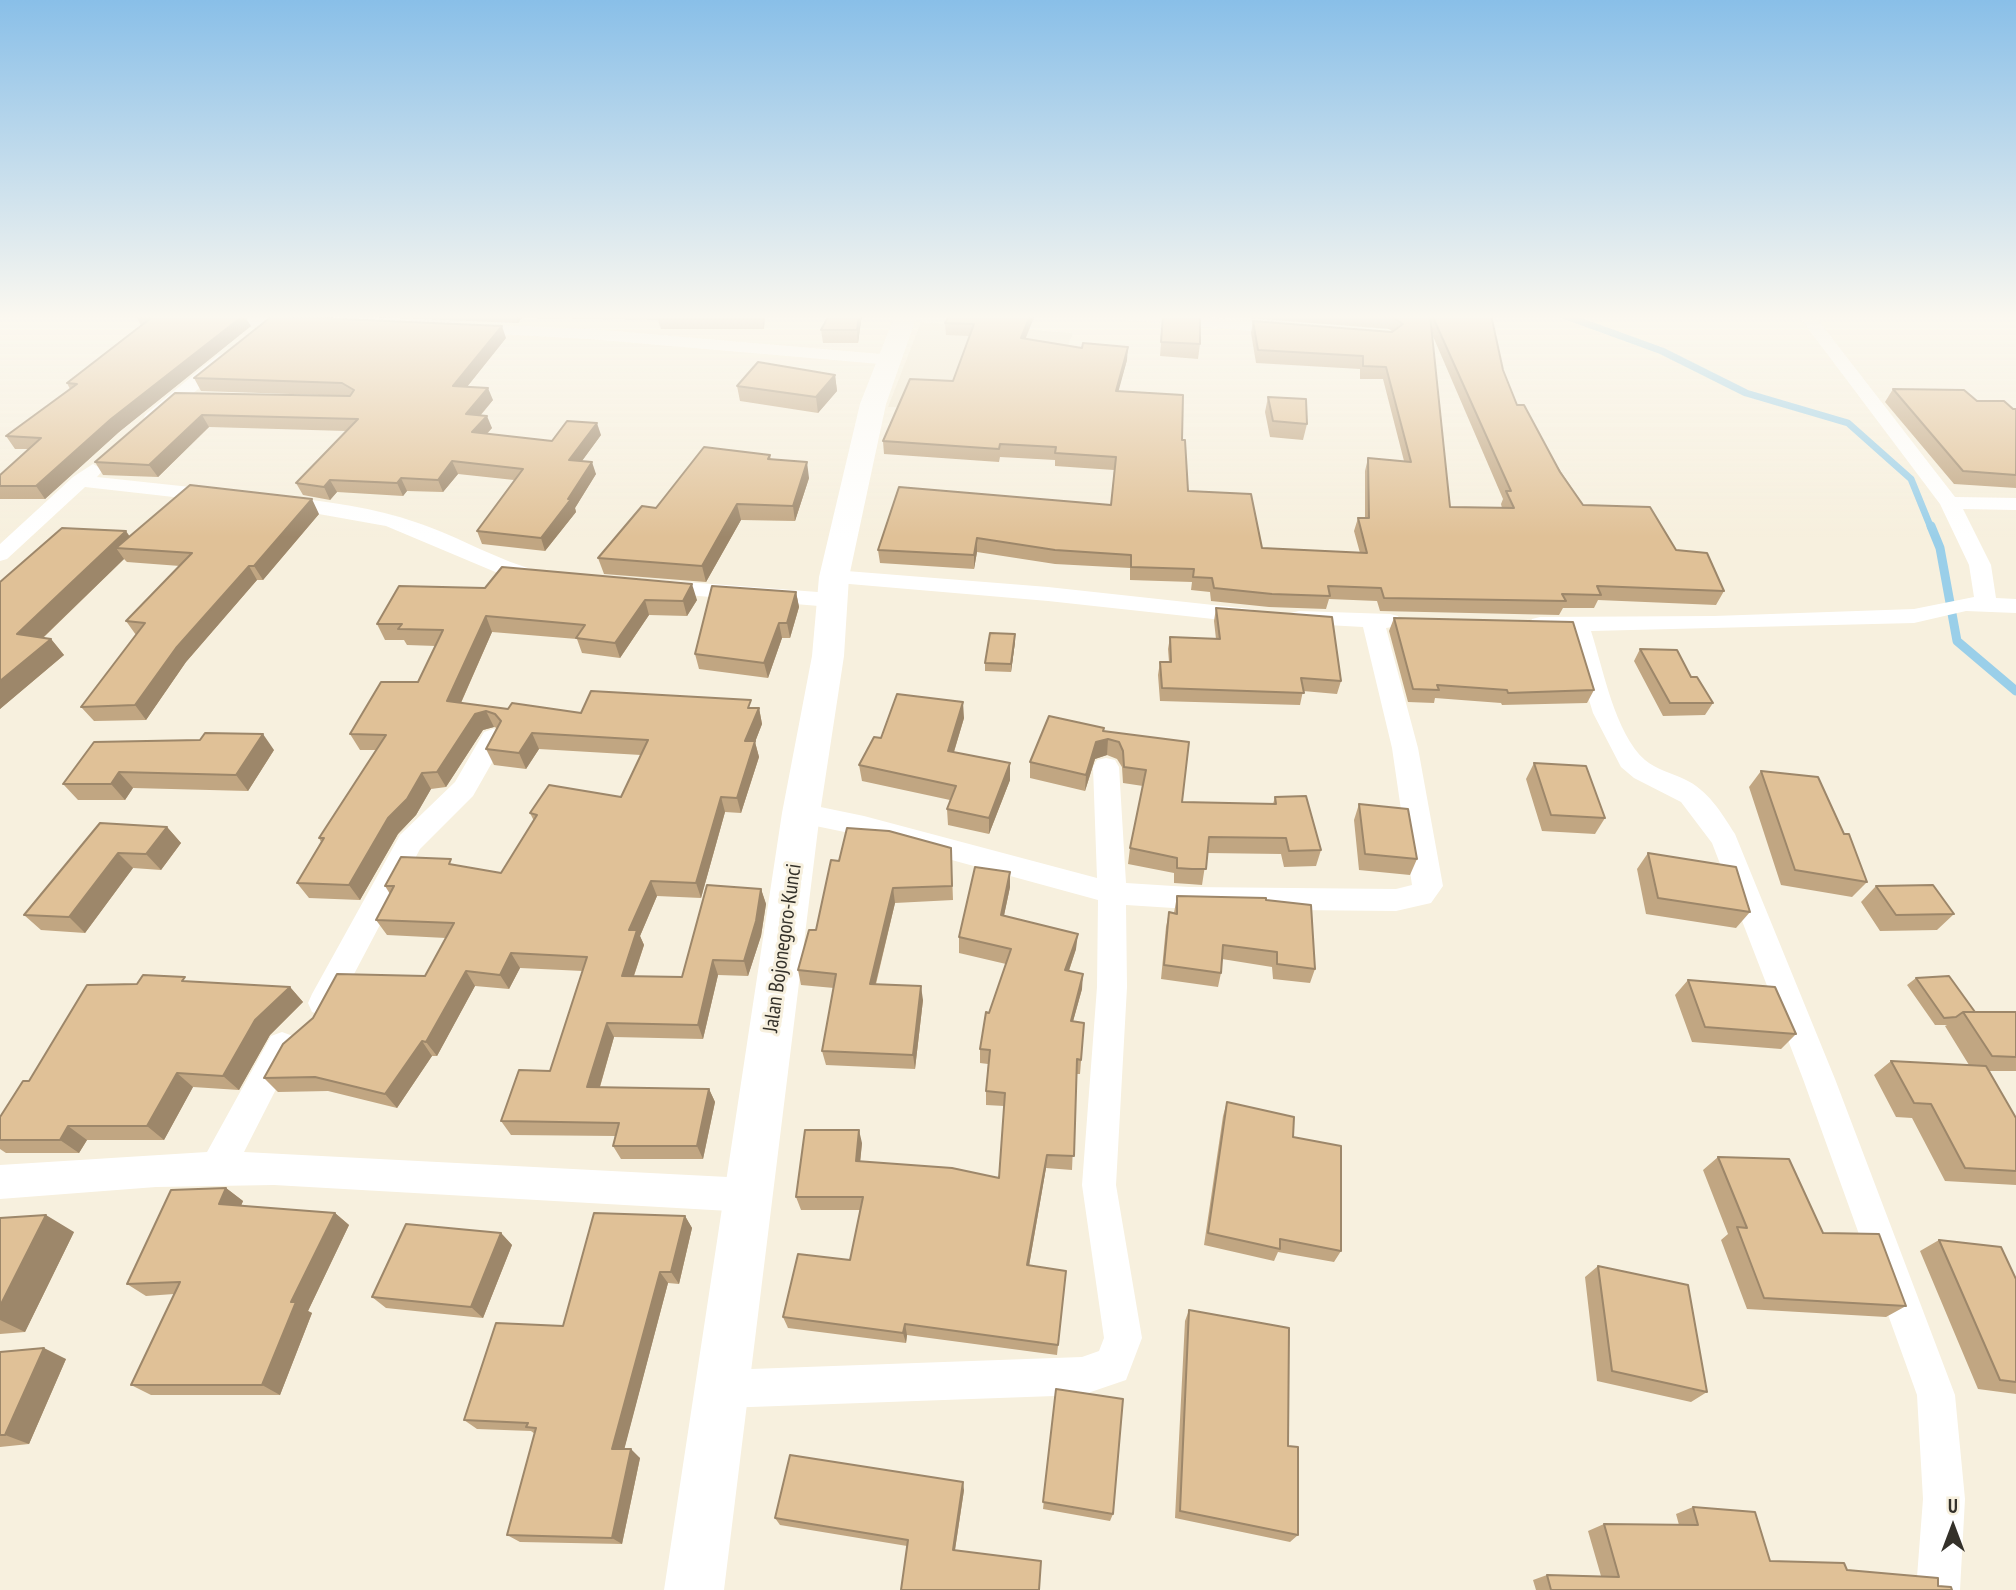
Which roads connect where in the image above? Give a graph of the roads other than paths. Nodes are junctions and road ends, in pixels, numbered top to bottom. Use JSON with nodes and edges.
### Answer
{"nodes":[{"id":1,"x":188,"y":389,"type":"edge"},
{"id":2,"x":879,"y":389,"type":"edge"},
{"id":3,"x":1862,"y":389,"type":"edge"},
{"id":4,"x":177,"y":398,"type":"junction"},
{"id":5,"x":203,"y":398,"type":"edge"},
{"id":6,"x":138,"y":430,"type":"edge"},
{"id":7,"x":109,"y":455,"type":"edge"},
{"id":8,"x":80,"y":481,"type":"junction"},
{"id":9,"x":1949,"y":503,"type":"junction"},
{"id":10,"x":2016,"y":504,"type":"edge"},
{"id":11,"x":0,"y":555,"type":"edge"},
{"id":12,"x":561,"y":580,"type":"edge"},
{"id":13,"x":637,"y":585,"type":"edge"},
{"id":14,"x":832,"y":589,"type":"junction"},
{"id":15,"x":1976,"y":603,"type":"junction"},
{"id":16,"x":2016,"y":606,"type":"edge"},
{"id":17,"x":1373,"y":621,"type":"junction"},
{"id":18,"x":1418,"y":622,"type":"edge"},
{"id":19,"x":1524,"y":624,"type":"edge"},
{"id":20,"x":1578,"y":625,"type":"junction"},
{"id":21,"x":493,"y":738,"type":"edge"},
{"id":22,"x":1106,"y":767,"type":"dead end"},
{"id":23,"x":801,"y":813,"type":"junction"},
{"id":24,"x":1112,"y":893,"type":"junction"},
{"id":25,"x":217,"y":1168,"type":"junction"},
{"id":26,"x":0,"y":1182,"type":"edge"},
{"id":27,"x":747,"y":1195,"type":"junction"},
{"id":28,"x":723,"y":1389,"type":"junction"},
{"id":29,"x":694,"y":1590,"type":"edge"},
{"id":30,"x":1938,"y":1590,"type":"edge"}],
"edges":[{"from":1,"to":4,"type":"street"},
{"from":2,"to":14,"type":"main road","name":"Jalan Bojonegoro-Kunci"},
{"from":3,"to":9,"type":"street"},
{"from":4,"to":5,"type":"street"},
{"from":4,"to":6,"type":"street"},
{"from":7,"to":8,"type":"street"},
{"from":8,"to":11,"type":"street"},
{"from":8,"to":12,"type":"street"},
{"from":9,"to":10,"type":"street"},
{"from":9,"to":15,"type":"street"},
{"from":13,"to":14,"type":"street"},
{"from":14,"to":17,"type":"street"},
{"from":14,"to":23,"type":"main road","name":"Jalan Bojonegoro-Kunci"},
{"from":15,"to":16,"type":"street"},
{"from":15,"to":20,"type":"street"},
{"from":17,"to":18,"type":"street"},
{"from":17,"to":24,"type":"street"},
{"from":19,"to":20,"type":"street"},
{"from":20,"to":30,"type":"street"},
{"from":21,"to":25,"type":"street"},
{"from":22,"to":24,"type":"street"},
{"from":23,"to":24,"type":"street"},
{"from":23,"to":27,"type":"main road","name":"Jalan Bojonegoro-Kunci"},
{"from":24,"to":28,"type":"street"},
{"from":25,"to":26,"type":"street"},
{"from":25,"to":27,"type":"street"},
{"from":27,"to":28,"type":"main road","name":"Jalan Bojonegoro-Kunci"},
{"from":28,"to":29,"type":"main road","name":"Jalan Bojonegoro-Kunci"}]}
